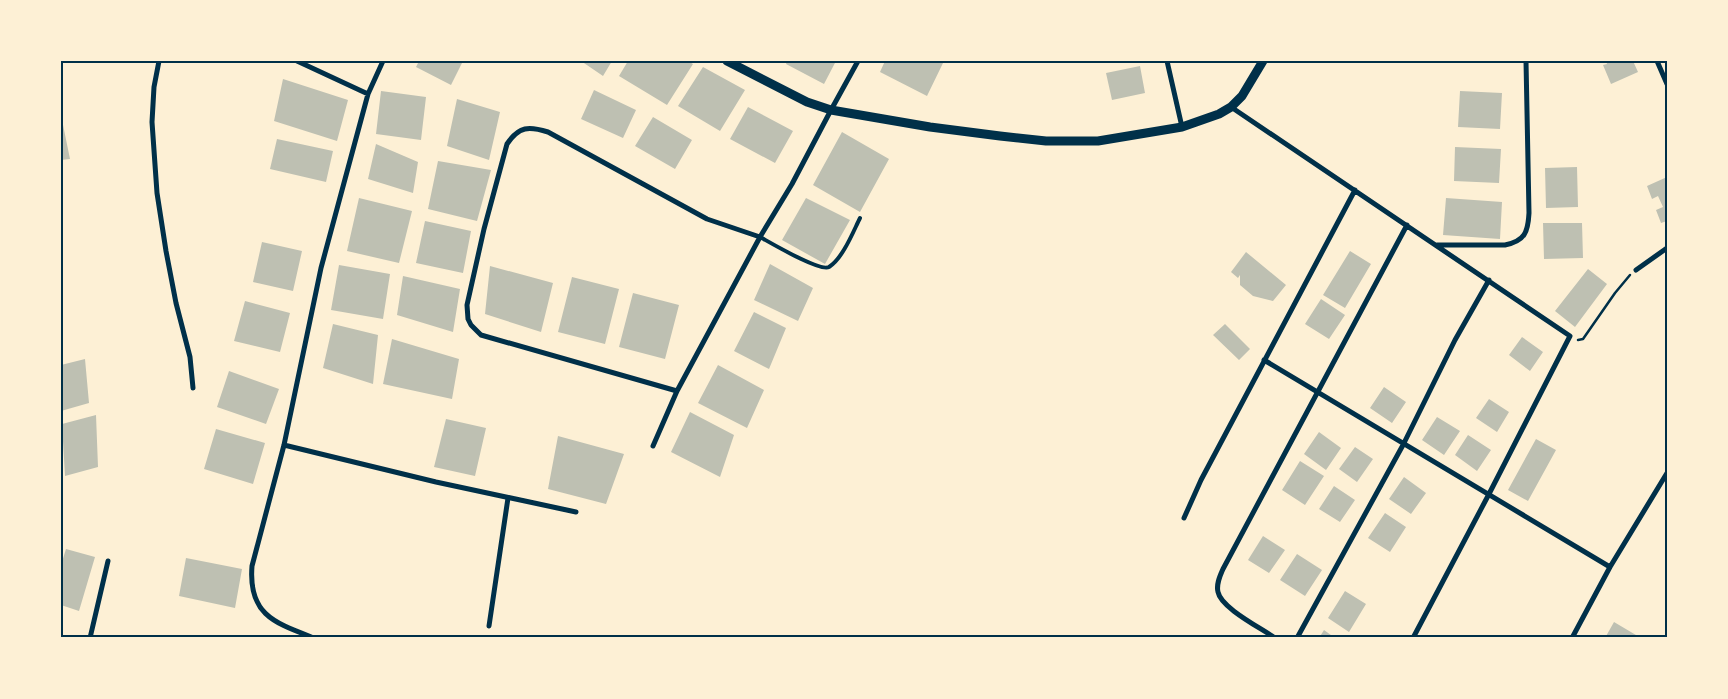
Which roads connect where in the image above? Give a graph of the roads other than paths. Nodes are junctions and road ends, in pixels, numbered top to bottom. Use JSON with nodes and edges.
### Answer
{"nodes":[{"id":1,"x":159,"y":61,"type":"edge"},
{"id":2,"x":297,"y":61,"type":"edge"},
{"id":3,"x":383,"y":61,"type":"edge"},
{"id":4,"x":727,"y":61,"type":"edge"},
{"id":5,"x":858,"y":61,"type":"edge"},
{"id":6,"x":1167,"y":61,"type":"edge"},
{"id":7,"x":1262,"y":61,"type":"edge"},
{"id":8,"x":1526,"y":61,"type":"edge"},
{"id":9,"x":1657,"y":61,"type":"edge"},
{"id":10,"x":1667,"y":84,"type":"edge"},
{"id":11,"x":368,"y":94,"type":"junction"},
{"id":12,"x":1231,"y":107,"type":"junction"},
{"id":13,"x":830,"y":110,"type":"junction"},
{"id":14,"x":1182,"y":127,"type":"junction"},
{"id":15,"x":1354,"y":190,"type":"junction"},
{"id":16,"x":860,"y":218,"type":"dead end"},
{"id":17,"x":1407,"y":225,"type":"junction"},
{"id":18,"x":760,"y":237,"type":"junction"},
{"id":19,"x":1437,"y":245,"type":"junction"},
{"id":20,"x":1667,"y":248,"type":"edge"},
{"id":21,"x":1636,"y":270,"type":"road end"},
{"id":22,"x":1489,"y":280,"type":"junction"},
{"id":23,"x":1264,"y":360,"type":"junction"},
{"id":24,"x":193,"y":388,"type":"dead end"},
{"id":25,"x":677,"y":391,"type":"junction"},
{"id":26,"x":1317,"y":391,"type":"junction"},
{"id":27,"x":284,"y":445,"type":"junction"},
{"id":28,"x":1403,"y":445,"type":"junction"},
{"id":29,"x":652,"y":446,"type":"dead end"},
{"id":30,"x":1667,"y":473,"type":"edge"},
{"id":31,"x":1489,"y":494,"type":"junction"},
{"id":32,"x":508,"y":498,"type":"junction"},
{"id":33,"x":576,"y":512,"type":"dead end"},
{"id":34,"x":1184,"y":518,"type":"dead end"},
{"id":35,"x":108,"y":561,"type":"dead end"},
{"id":36,"x":1610,"y":567,"type":"junction"},
{"id":37,"x":489,"y":626,"type":"dead end"},
{"id":38,"x":90,"y":638,"type":"edge"},
{"id":39,"x":314,"y":638,"type":"edge"},
{"id":40,"x":1275,"y":638,"type":"edge"},
{"id":41,"x":1297,"y":638,"type":"edge"},
{"id":42,"x":1412,"y":638,"type":"edge"},
{"id":43,"x":1572,"y":638,"type":"edge"}],
"edges":[{"from":1,"to":24,"type":"street"},
{"from":2,"to":11,"type":"street"},
{"from":3,"to":11,"type":"street"},
{"from":4,"to":13,"type":"street"},
{"from":5,"to":13,"type":"street"},
{"from":6,"to":14,"type":"street"},
{"from":7,"to":12,"type":"street"},
{"from":8,"to":19,"type":"street"},
{"from":9,"to":10,"type":"street"},
{"from":11,"to":27,"type":"street"},
{"from":12,"to":14,"type":"street"},
{"from":12,"to":15,"type":"street"},
{"from":13,"to":14,"type":"street"},
{"from":13,"to":18,"type":"street"},
{"from":15,"to":17,"type":"street"},
{"from":15,"to":23,"type":"street"},
{"from":16,"to":18,"type":"lane"},
{"from":17,"to":19,"type":"street"},
{"from":17,"to":26,"type":"street"},
{"from":18,"to":25,"type":"street"},
{"from":18,"to":25,"type":"street"},
{"from":19,"to":22,"type":"street"},
{"from":20,"to":21,"type":"street"},
{"from":22,"to":28,"type":"street"},
{"from":22,"to":31,"type":"street"},
{"from":23,"to":26,"type":"street"},
{"from":23,"to":34,"type":"street"},
{"from":25,"to":29,"type":"street"},
{"from":26,"to":28,"type":"street"},
{"from":26,"to":40,"type":"street"},
{"from":27,"to":32,"type":"street"},
{"from":27,"to":39,"type":"street"},
{"from":28,"to":31,"type":"street"},
{"from":28,"to":41,"type":"street"},
{"from":30,"to":36,"type":"street"},
{"from":31,"to":36,"type":"street"},
{"from":31,"to":42,"type":"street"},
{"from":32,"to":33,"type":"street"},
{"from":32,"to":37,"type":"street"},
{"from":35,"to":38,"type":"street"},
{"from":36,"to":43,"type":"street"}]}
